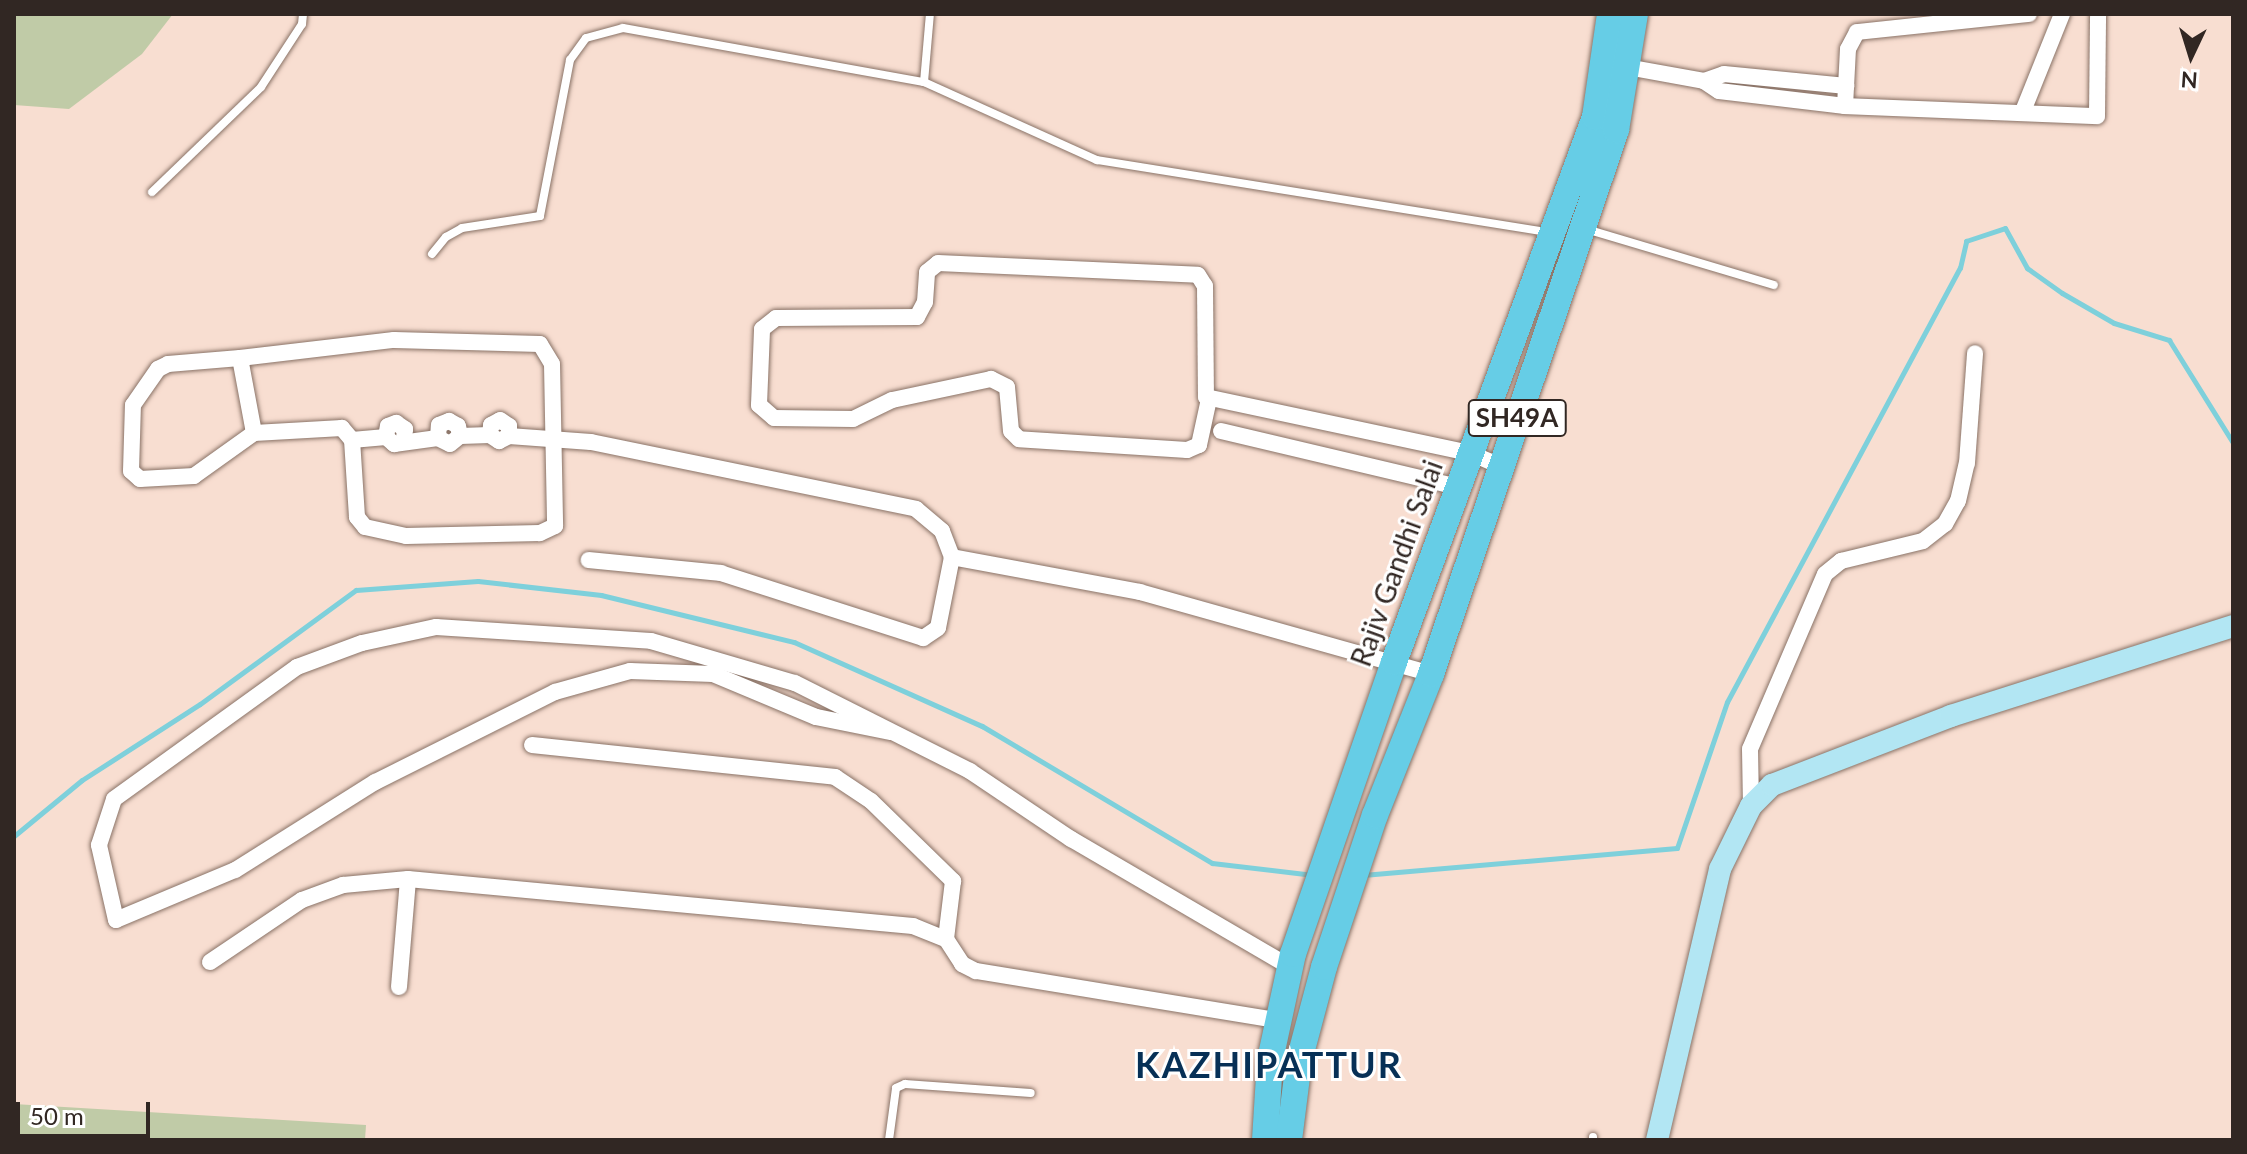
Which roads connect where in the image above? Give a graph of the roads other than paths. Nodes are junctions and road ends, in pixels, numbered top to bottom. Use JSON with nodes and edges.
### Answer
{"nodes":[{"id":1,"x":303,"y":14,"type":"edge"},
{"id":2,"x":930,"y":14,"type":"edge"},
{"id":3,"x":1610,"y":14,"type":"edge"},
{"id":4,"x":1635,"y":14,"type":"edge"},
{"id":5,"x":2029,"y":14,"type":"edge"},
{"id":6,"x":2062,"y":14,"type":"edge"},
{"id":7,"x":2098,"y":14,"type":"edge"},
{"id":8,"x":1879,"y":20,"type":"edge"},
{"id":9,"x":1627,"y":67,"type":"junction"},
{"id":10,"x":1704,"y":81,"type":"junction"},
{"id":11,"x":924,"y":82,"type":"junction"},
{"id":12,"x":1846,"y":86,"type":"junction"},
{"id":13,"x":1845,"y":106,"type":"junction"},
{"id":14,"x":2023,"y":111,"type":"junction"},
{"id":15,"x":152,"y":192,"type":"dead end"},
{"id":16,"x":1550,"y":233,"type":"junction"},
{"id":17,"x":1580,"y":233,"type":"junction"},
{"id":18,"x":432,"y":254,"type":"dead end"},
{"id":19,"x":1774,"y":285,"type":"dead end"},
{"id":20,"x":1975,"y":353,"type":"dead end"},
{"id":21,"x":240,"y":358,"type":"junction"},
{"id":22,"x":1209,"y":399,"type":"junction"},
{"id":23,"x":1221,"y":431,"type":"dead end"},
{"id":24,"x":254,"y":433,"type":"junction"},
{"id":25,"x":349,"y":434,"type":"junction"},
{"id":26,"x":553,"y":434,"type":"junction"},
{"id":27,"x":1470,"y":453,"type":"junction"},
{"id":28,"x":1501,"y":466,"type":"junction"},
{"id":29,"x":1458,"y":487,"type":"junction"},
{"id":30,"x":952,"y":557,"type":"junction"},
{"id":31,"x":589,"y":560,"type":"dead end"},
{"id":32,"x":2233,"y":626,"type":"edge"},
{"id":33,"x":1394,"y":662,"type":"junction"},
{"id":34,"x":1431,"y":674,"type":"junction"},
{"id":35,"x":890,"y":732,"type":"junction"},
{"id":36,"x":532,"y":745,"type":"dead end"},
{"id":37,"x":1751,"y":806,"type":"junction"},
{"id":38,"x":408,"y":879,"type":"junction"},
{"id":39,"x":946,"y":939,"type":"junction"},
{"id":40,"x":1291,"y":960,"type":"junction"},
{"id":41,"x":210,"y":962,"type":"dead end"},
{"id":42,"x":399,"y":987,"type":"dead end"},
{"id":43,"x":1281,"y":1021,"type":"junction"},
{"id":44,"x":1031,"y":1093,"type":"dead end"},
{"id":45,"x":889,"y":1140,"type":"edge"},
{"id":46,"x":1265,"y":1140,"type":"edge"},
{"id":47,"x":1289,"y":1140,"type":"edge"},
{"id":48,"x":1657,"y":1140,"type":"edge"}],
"edges":[{"from":1,"to":15,"type":"lane"},
{"from":2,"to":11,"type":"lane"},
{"from":3,"to":16,"type":"main road","name":"Rajiv Gandhi Salai","number":"SH49A"},
{"from":4,"to":9,"type":"main road","number":"SH49A"},
{"from":5,"to":8,"type":"street"},
{"from":6,"to":14,"type":"street"},
{"from":7,"to":14,"type":"street"},
{"from":8,"to":12,"type":"street"},
{"from":9,"to":10,"type":"street"},
{"from":9,"to":17,"type":"main road","number":"SH49A"},
{"from":10,"to":12,"type":"street"},
{"from":10,"to":13,"type":"street"},
{"from":11,"to":16,"type":"lane"},
{"from":11,"to":18,"type":"lane"},
{"from":12,"to":13,"type":"street"},
{"from":13,"to":14,"type":"street"},
{"from":16,"to":17,"type":"lane"},
{"from":16,"to":27,"type":"main road","name":"Rajiv Gandhi Salai","number":"SH49A"},
{"from":17,"to":19,"type":"lane"},
{"from":17,"to":28,"type":"main road","number":"SH49A"},
{"from":20,"to":37,"type":"street"},
{"from":21,"to":24,"type":"street"},
{"from":21,"to":24,"type":"street"},
{"from":21,"to":26,"type":"street"},
{"from":22,"to":22,"type":"street"},
{"from":22,"to":27,"type":"street"},
{"from":23,"to":29,"type":"street"},
{"from":24,"to":25,"type":"street"},
{"from":25,"to":26,"type":"street"},
{"from":25,"to":26,"type":"street"},
{"from":26,"to":30,"type":"street"},
{"from":27,"to":28,"type":"street"},
{"from":27,"to":29,"type":"main road","name":"Rajiv Gandhi Salai","number":"SH49A"},
{"from":28,"to":34,"type":"main road","number":"SH49A"},
{"from":29,"to":33,"type":"main road","name":"Rajiv Gandhi Salai","number":"SH49A"},
{"from":30,"to":31,"type":"street"},
{"from":30,"to":33,"type":"street"},
{"from":32,"to":37,"type":"street"},
{"from":33,"to":34,"type":"street"},
{"from":33,"to":40,"type":"main road","name":"Rajiv Gandhi Salai","number":"SH49A"},
{"from":34,"to":47,"type":"main road","number":"SH49A"},
{"from":35,"to":35,"type":"street"},
{"from":35,"to":40,"type":"street"},
{"from":36,"to":39,"type":"street"},
{"from":37,"to":48,"type":"street"},
{"from":38,"to":39,"type":"street"},
{"from":38,"to":41,"type":"street"},
{"from":38,"to":42,"type":"street"},
{"from":39,"to":43,"type":"street"},
{"from":40,"to":43,"type":"main road","name":"Rajiv Gandhi Salai","number":"SH49A"},
{"from":43,"to":46,"type":"main road","name":"Rajiv Gandhi Salai","number":"SH49A"},
{"from":44,"to":45,"type":"lane"}]}
